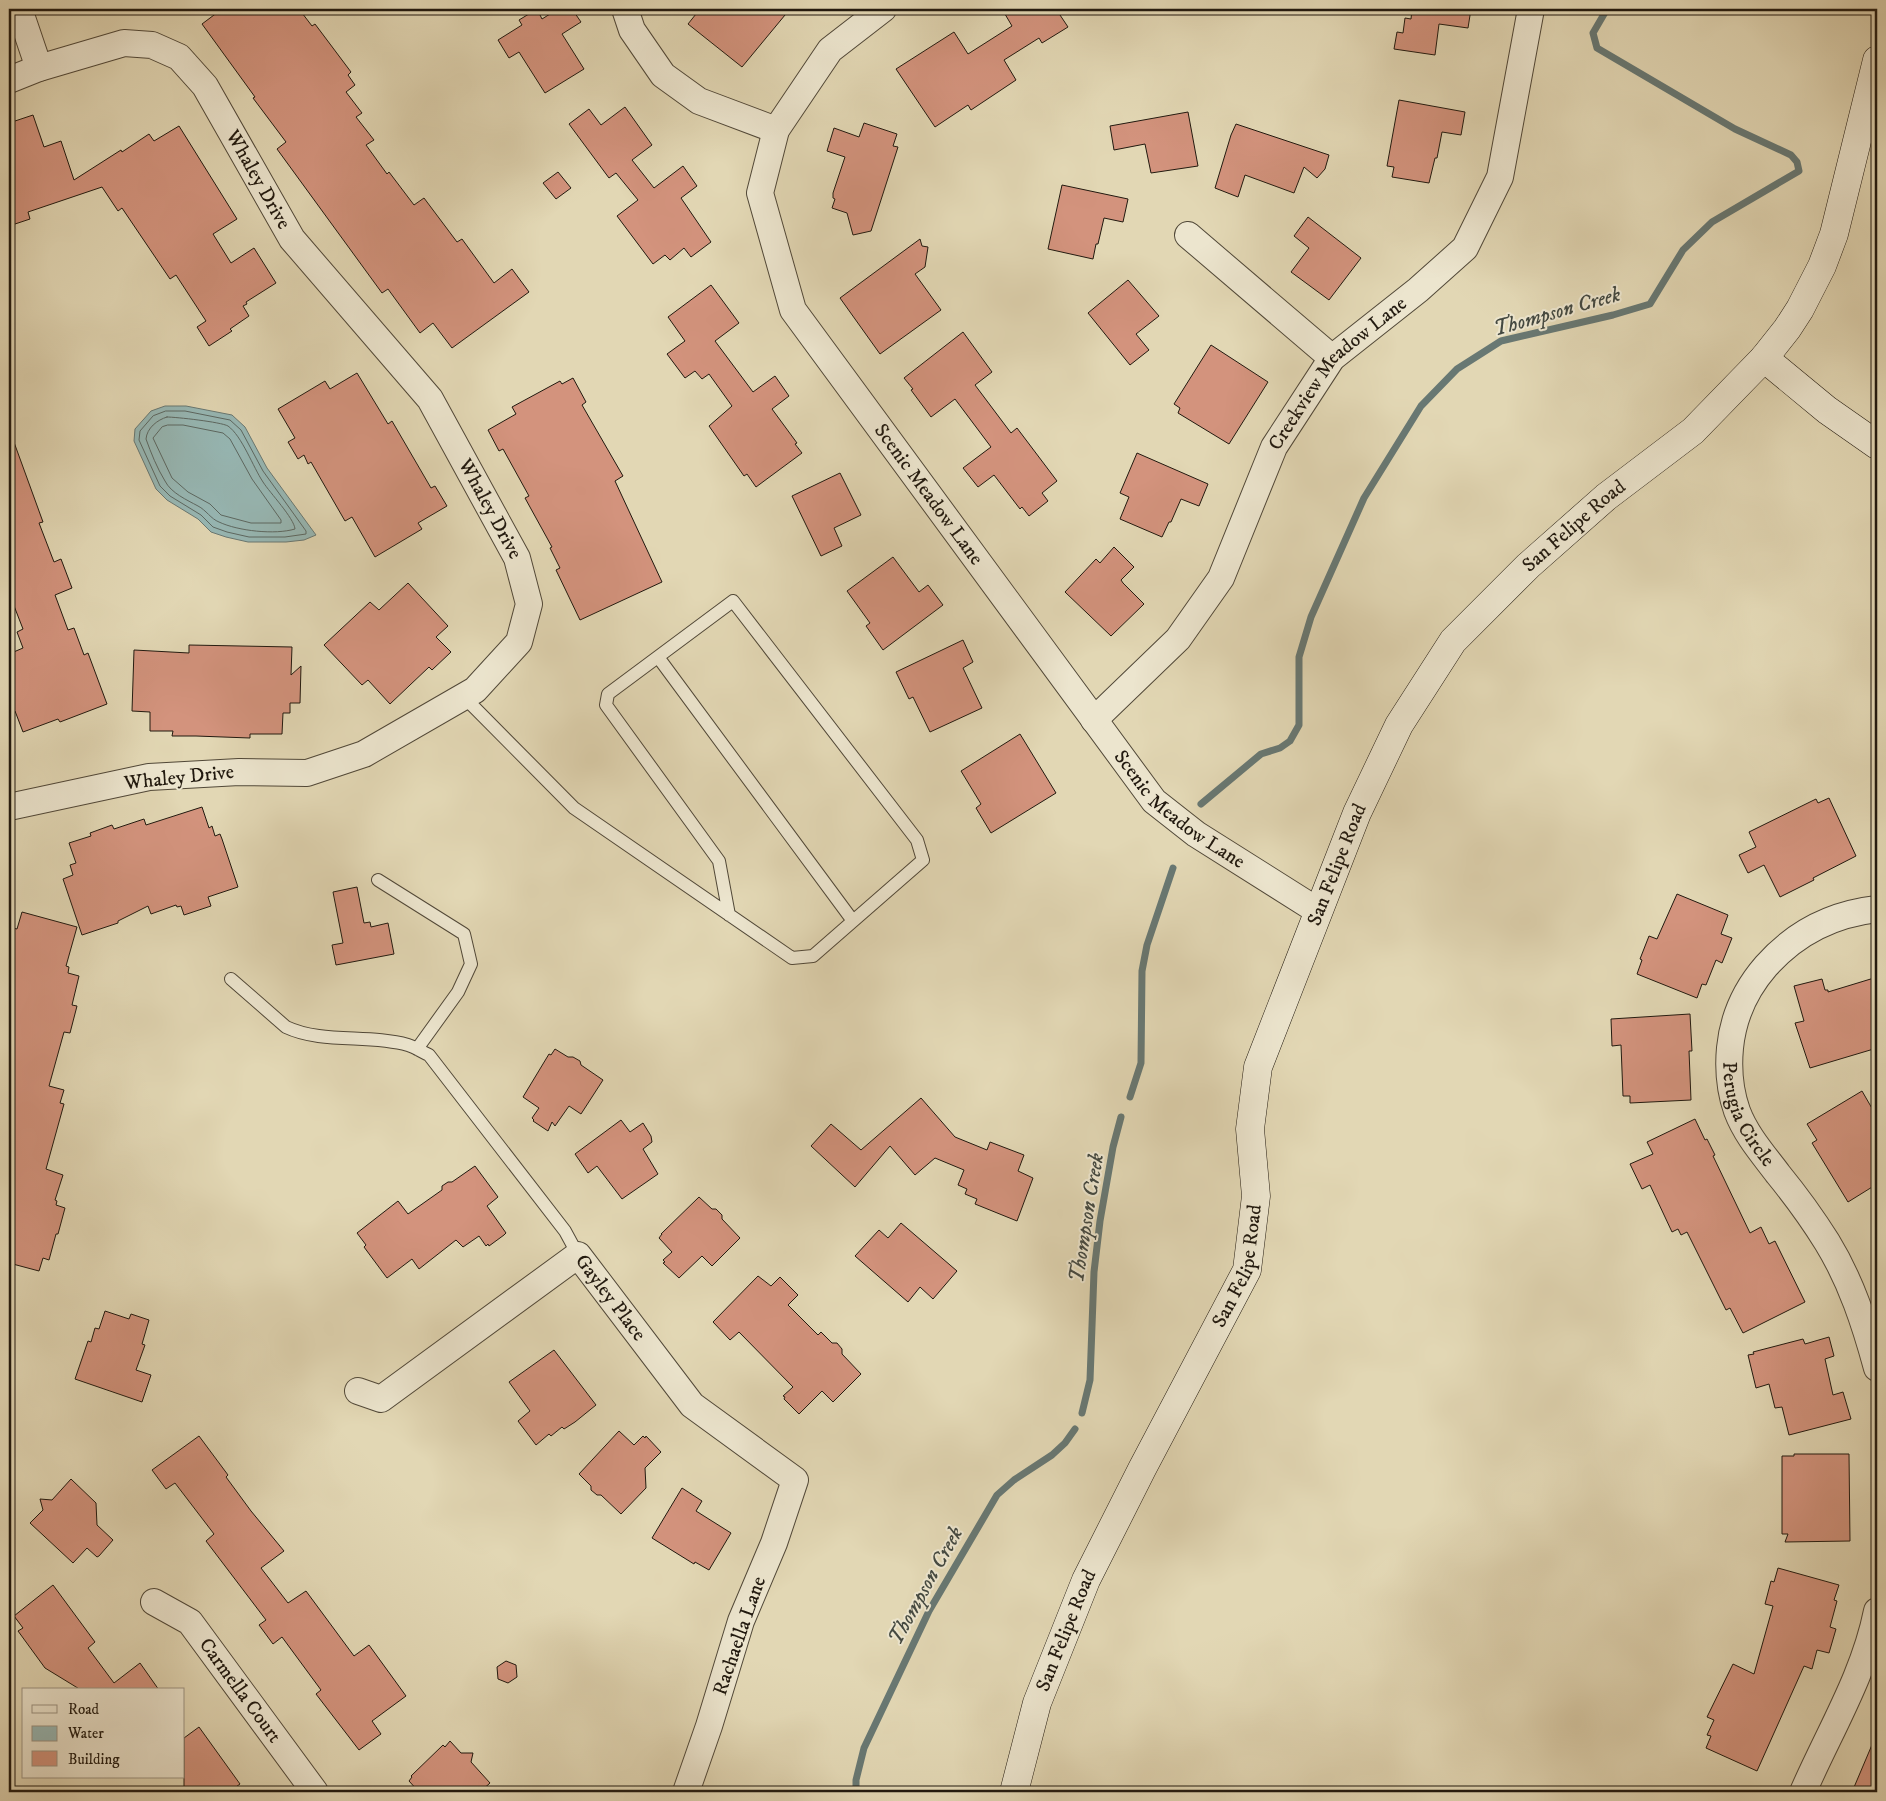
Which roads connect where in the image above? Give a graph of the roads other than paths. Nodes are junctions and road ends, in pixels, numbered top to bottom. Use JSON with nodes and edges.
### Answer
{"nodes":[{"id":1,"x":19,"y":9,"type":"edge"},
{"id":2,"x":625,"y":9,"type":"edge"},
{"id":3,"x":883,"y":9,"type":"edge"},
{"id":4,"x":1531,"y":9,"type":"edge"},
{"id":5,"x":1877,"y":60,"type":"edge"},
{"id":6,"x":39,"y":68,"type":"junction"},
{"id":7,"x":9,"y":80,"type":"edge"},
{"id":8,"x":776,"y":130,"type":"junction"},
{"id":9,"x":1188,"y":235,"type":"dead end"},
{"id":10,"x":1332,"y":358,"type":"junction"},
{"id":11,"x":1764,"y":358,"type":"junction"},
{"id":12,"x":1877,"y":445,"type":"edge"},
{"id":13,"x":658,"y":657,"type":"junction"},
{"id":14,"x":463,"y":696,"type":"junction"},
{"id":15,"x":1094,"y":720,"type":"junction"},
{"id":16,"x":9,"y":807,"type":"edge"},
{"id":17,"x":378,"y":880,"type":"dead end"},
{"id":18,"x":1877,"y":909,"type":"edge"},
{"id":19,"x":1318,"y":911,"type":"junction"},
{"id":20,"x":729,"y":915,"type":"junction"},
{"id":21,"x":853,"y":921,"type":"junction"},
{"id":22,"x":231,"y":979,"type":"dead end"},
{"id":23,"x":417,"y":1049,"type":"junction"},
{"id":24,"x":578,"y":1255,"type":"junction"},
{"id":25,"x":1877,"y":1368,"type":"edge"},
{"id":26,"x":358,"y":1391,"type":"dead end"},
{"id":27,"x":795,"y":1480,"type":"joint"},
{"id":28,"x":154,"y":1602,"type":"dead end"},
{"id":29,"x":1877,"y":1611,"type":"edge"},
{"id":30,"x":315,"y":1792,"type":"edge"},
{"id":31,"x":686,"y":1792,"type":"edge"},
{"id":32,"x":1014,"y":1792,"type":"edge"},
{"id":33,"x":1803,"y":1792,"type":"edge"}],
"edges":[{"from":1,"to":6,"type":"street"},
{"from":2,"to":8,"type":"street"},
{"from":3,"to":8,"type":"street","name":"Scenic Meadow Lane"},
{"from":4,"to":10,"type":"street","name":"Creekview Meadow Lane"},
{"from":5,"to":11,"type":"street","name":"San Felipe Road"},
{"from":6,"to":7,"type":"street","name":"Whaley Drive"},
{"from":6,"to":14,"type":"street","name":"Whaley Drive"},
{"from":8,"to":15,"type":"street","name":"Scenic Meadow Lane"},
{"from":9,"to":10,"type":"street"},
{"from":10,"to":15,"type":"street","name":"Creekview Meadow Lane"},
{"from":11,"to":12,"type":"street"},
{"from":11,"to":19,"type":"street","name":"San Felipe Road"},
{"from":13,"to":20,"type":"lane"},
{"from":13,"to":21,"type":"lane"},
{"from":13,"to":21,"type":"lane"},
{"from":14,"to":16,"type":"street","name":"Whaley Drive"},
{"from":14,"to":20,"type":"lane"},
{"from":15,"to":19,"type":"street","name":"Scenic Meadow Lane"},
{"from":17,"to":23,"type":"lane"},
{"from":18,"to":25,"type":"street","name":"Perugia Circle"},
{"from":19,"to":32,"type":"street","name":"San Felipe Road"},
{"from":20,"to":21,"type":"lane"},
{"from":22,"to":23,"type":"lane"},
{"from":23,"to":24,"type":"lane"},
{"from":24,"to":26,"type":"street","name":"Gayley Place"},
{"from":24,"to":27,"type":"street","name":"Gayley Place"},
{"from":27,"to":31,"type":"street","name":"Rachaella Lane"},
{"from":28,"to":30,"type":"street","name":"Carmella Court"},
{"from":29,"to":33,"type":"street"}]}
